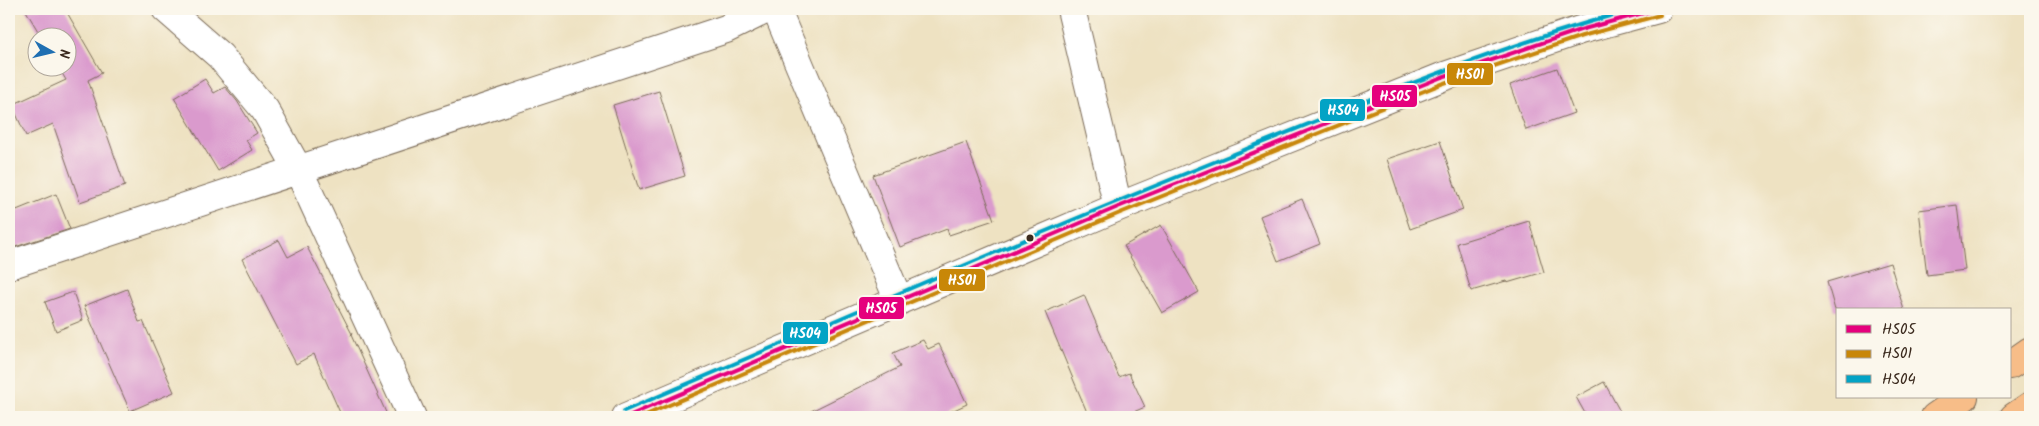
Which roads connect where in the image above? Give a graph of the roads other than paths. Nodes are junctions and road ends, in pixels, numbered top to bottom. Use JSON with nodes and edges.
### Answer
{"nodes":[{"id":1,"x":166,"y":9,"type":"edge"},
{"id":2,"x":767,"y":9,"type":"edge"},
{"id":3,"x":776,"y":9,"type":"edge"},
{"id":4,"x":1071,"y":9,"type":"edge"},
{"id":5,"x":1658,"y":9,"type":"edge"},
{"id":6,"x":298,"y":169,"type":"junction"},
{"id":7,"x":1118,"y":207,"type":"junction"},
{"id":8,"x":9,"y":265,"type":"edge"},
{"id":9,"x":899,"y":300,"type":"junction"},
{"id":10,"x":2030,"y":351,"type":"edge"},
{"id":11,"x":2012,"y":364,"type":"edge"},
{"id":12,"x":1963,"y":398,"type":"edge"},
{"id":13,"x":2030,"y":406,"type":"edge"},
{"id":14,"x":675,"y":407,"type":"edge"},
{"id":15,"x":412,"y":417,"type":"edge"},
{"id":16,"x":626,"y":417,"type":"edge"},
{"id":17,"x":1935,"y":417,"type":"edge"},
{"id":18,"x":2014,"y":417,"type":"edge"}],
"edges":[{"from":1,"to":6,"type":"street"},
{"from":2,"to":6,"type":"street"},
{"from":3,"to":9,"type":"street"},
{"from":4,"to":7,"type":"street"},
{"from":5,"to":7,"type":"street"},
{"from":6,"to":8,"type":"street"},
{"from":6,"to":15,"type":"street"},
{"from":7,"to":9,"type":"street"},
{"from":9,"to":14,"type":"street"},
{"from":10,"to":11,"type":"highway"},
{"from":12,"to":17,"type":"highway"},
{"from":13,"to":18,"type":"highway"},
{"from":14,"to":16,"type":"street"}]}
